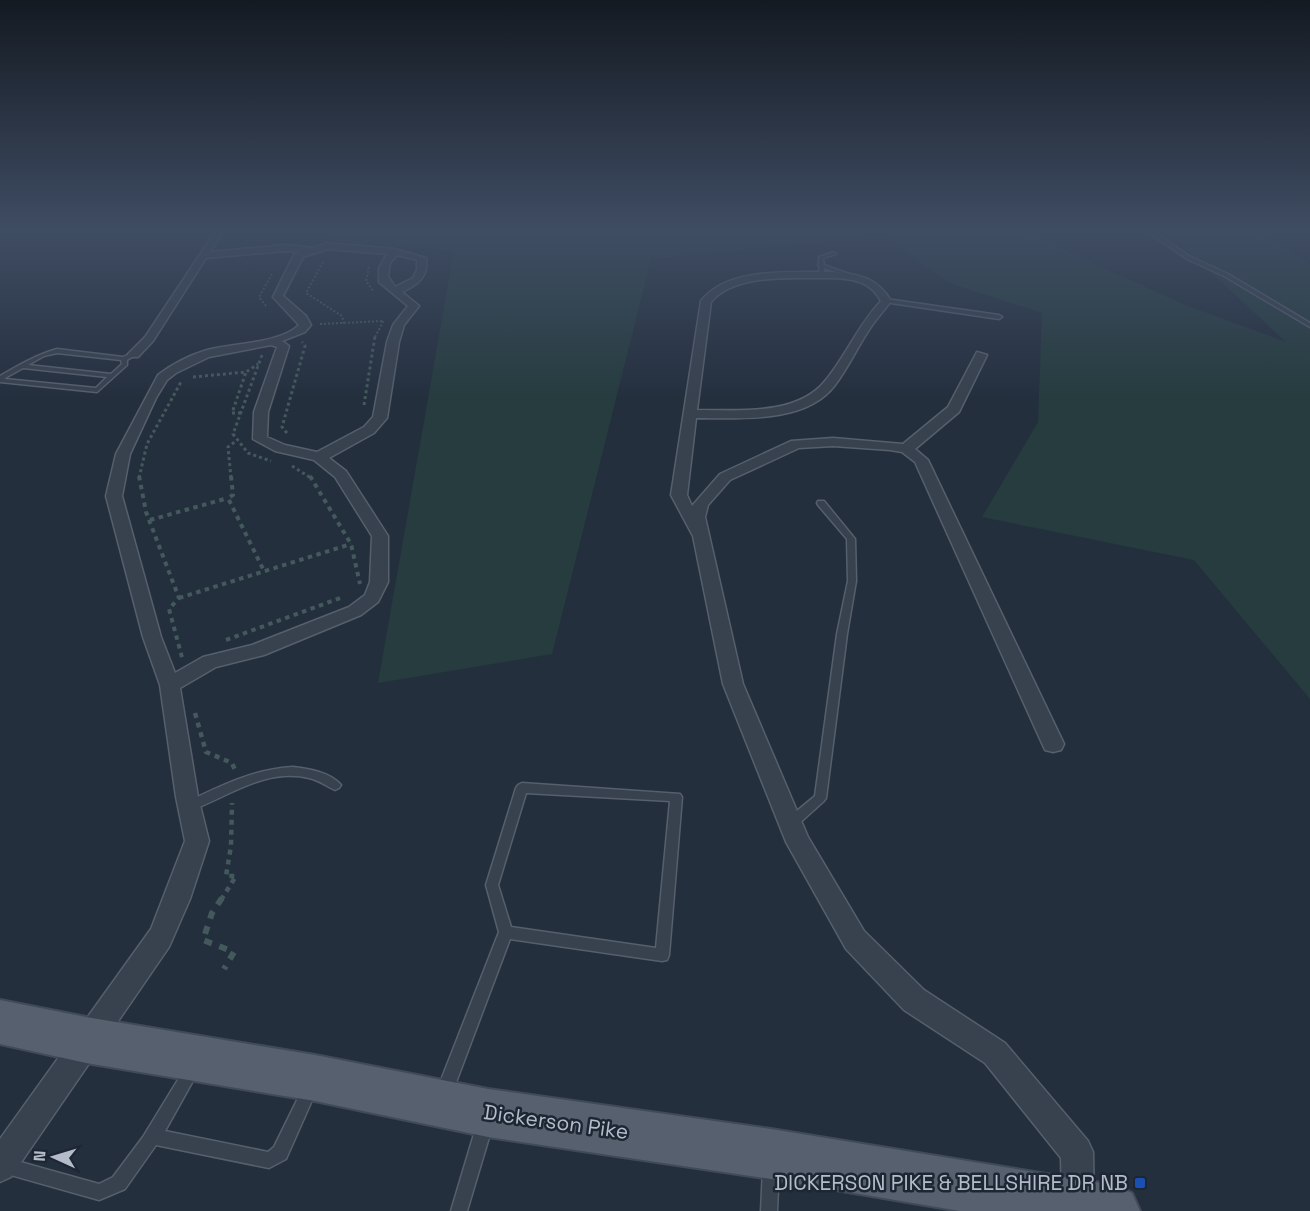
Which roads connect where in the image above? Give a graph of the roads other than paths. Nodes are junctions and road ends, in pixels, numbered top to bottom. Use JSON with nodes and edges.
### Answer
{"nodes":[{"id":1,"x":183,"y":286,"type":"edge"},
{"id":2,"x":283,"y":286,"type":"edge"},
{"id":3,"x":387,"y":286,"type":"edge"},
{"id":4,"x":407,"y":286,"type":"edge"},
{"id":5,"x":726,"y":286,"type":"edge"},
{"id":6,"x":876,"y":286,"type":"edge"},
{"id":7,"x":1244,"y":286,"type":"edge"},
{"id":8,"x":394,"y":291,"type":"junction"},
{"id":9,"x":886,"y":301,"type":"junction"},
{"id":10,"x":999,"y":317,"type":"dead end"},
{"id":11,"x":1310,"y":325,"type":"edge"},
{"id":12,"x":268,"y":346,"type":"junction"},
{"id":13,"x":981,"y":355,"type":"dead end"},
{"id":14,"x":129,"y":357,"type":"junction"},
{"id":15,"x":20,"y":366,"type":"junction"},
{"id":16,"x":112,"y":376,"type":"junction"},
{"id":17,"x":690,"y":414,"type":"junction"},
{"id":18,"x":906,"y":449,"type":"junction"},
{"id":19,"x":319,"y":457,"type":"junction"},
{"id":20,"x":821,"y":503,"type":"dead end"},
{"id":21,"x":703,"y":544,"type":"junction"},
{"id":22,"x":170,"y":685,"type":"junction"},
{"id":23,"x":1053,"y":744,"type":"dead end"},
{"id":24,"x":335,"y":785,"type":"dead end"},
{"id":25,"x":189,"y":806,"type":"junction"},
{"id":26,"x":790,"y":824,"type":"junction"},
{"id":27,"x":506,"y":932,"type":"junction"},
{"id":28,"x":0,"y":1022,"type":"edge"},
{"id":29,"x":86,"y":1040,"type":"junction"},
{"id":30,"x":198,"y":1059,"type":"junction"},
{"id":31,"x":315,"y":1078,"type":"junction"},
{"id":32,"x":440,"y":1103,"type":"junction"},
{"id":33,"x":488,"y":1113,"type":"junction"},
{"id":34,"x":154,"y":1137,"type":"junction"},
{"id":35,"x":771,"y":1154,"type":"junction"},
{"id":36,"x":1,"y":1165,"type":"edge"},
{"id":37,"x":1096,"y":1207,"type":"edge"},
{"id":38,"x":459,"y":1211,"type":"edge"},
{"id":39,"x":769,"y":1211,"type":"edge"}],
"edges":[{"from":1,"to":14,"type":"street"},
{"from":2,"to":12,"type":"street"},
{"from":3,"to":8,"type":"street"},
{"from":4,"to":8,"type":"street"},
{"from":5,"to":17,"type":"street"},
{"from":6,"to":9,"type":"street"},
{"from":7,"to":11,"type":"lane"},
{"from":8,"to":19,"type":"street"},
{"from":9,"to":10,"type":"lane"},
{"from":9,"to":17,"type":"street"},
{"from":12,"to":19,"type":"street"},
{"from":12,"to":22,"type":"street"},
{"from":13,"to":18,"type":"street"},
{"from":14,"to":15,"type":"lane"},
{"from":14,"to":16,"type":"lane"},
{"from":15,"to":16,"type":"lane"},
{"from":15,"to":16,"type":"lane"},
{"from":17,"to":21,"type":"street"},
{"from":18,"to":21,"type":"street"},
{"from":18,"to":23,"type":"street"},
{"from":19,"to":22,"type":"street"},
{"from":20,"to":26,"type":"lane"},
{"from":21,"to":26,"type":"street"},
{"from":22,"to":25,"type":"street"},
{"from":24,"to":25,"type":"lane"},
{"from":25,"to":29,"type":"street"},
{"from":26,"to":37,"type":"street"},
{"from":27,"to":27,"type":"lane"},
{"from":27,"to":32,"type":"lane"},
{"from":28,"to":29,"type":"main road","name":"Dickerson Pike"},
{"from":29,"to":30,"type":"main road","name":"Dickerson Pike"},
{"from":29,"to":36,"type":"street"},
{"from":30,"to":31,"type":"main road","name":"Dickerson Pike"},
{"from":30,"to":34,"type":"lane"},
{"from":31,"to":32,"type":"main road","name":"Dickerson Pike"},
{"from":31,"to":34,"type":"lane"},
{"from":32,"to":33,"type":"main road","name":"Dickerson Pike"},
{"from":33,"to":35,"type":"main road","name":"Dickerson Pike"},
{"from":33,"to":38,"type":"lane"},
{"from":34,"to":36,"type":"lane"},
{"from":35,"to":37,"type":"main road","name":"Dickerson Pike"},
{"from":35,"to":39,"type":"lane"}]}
